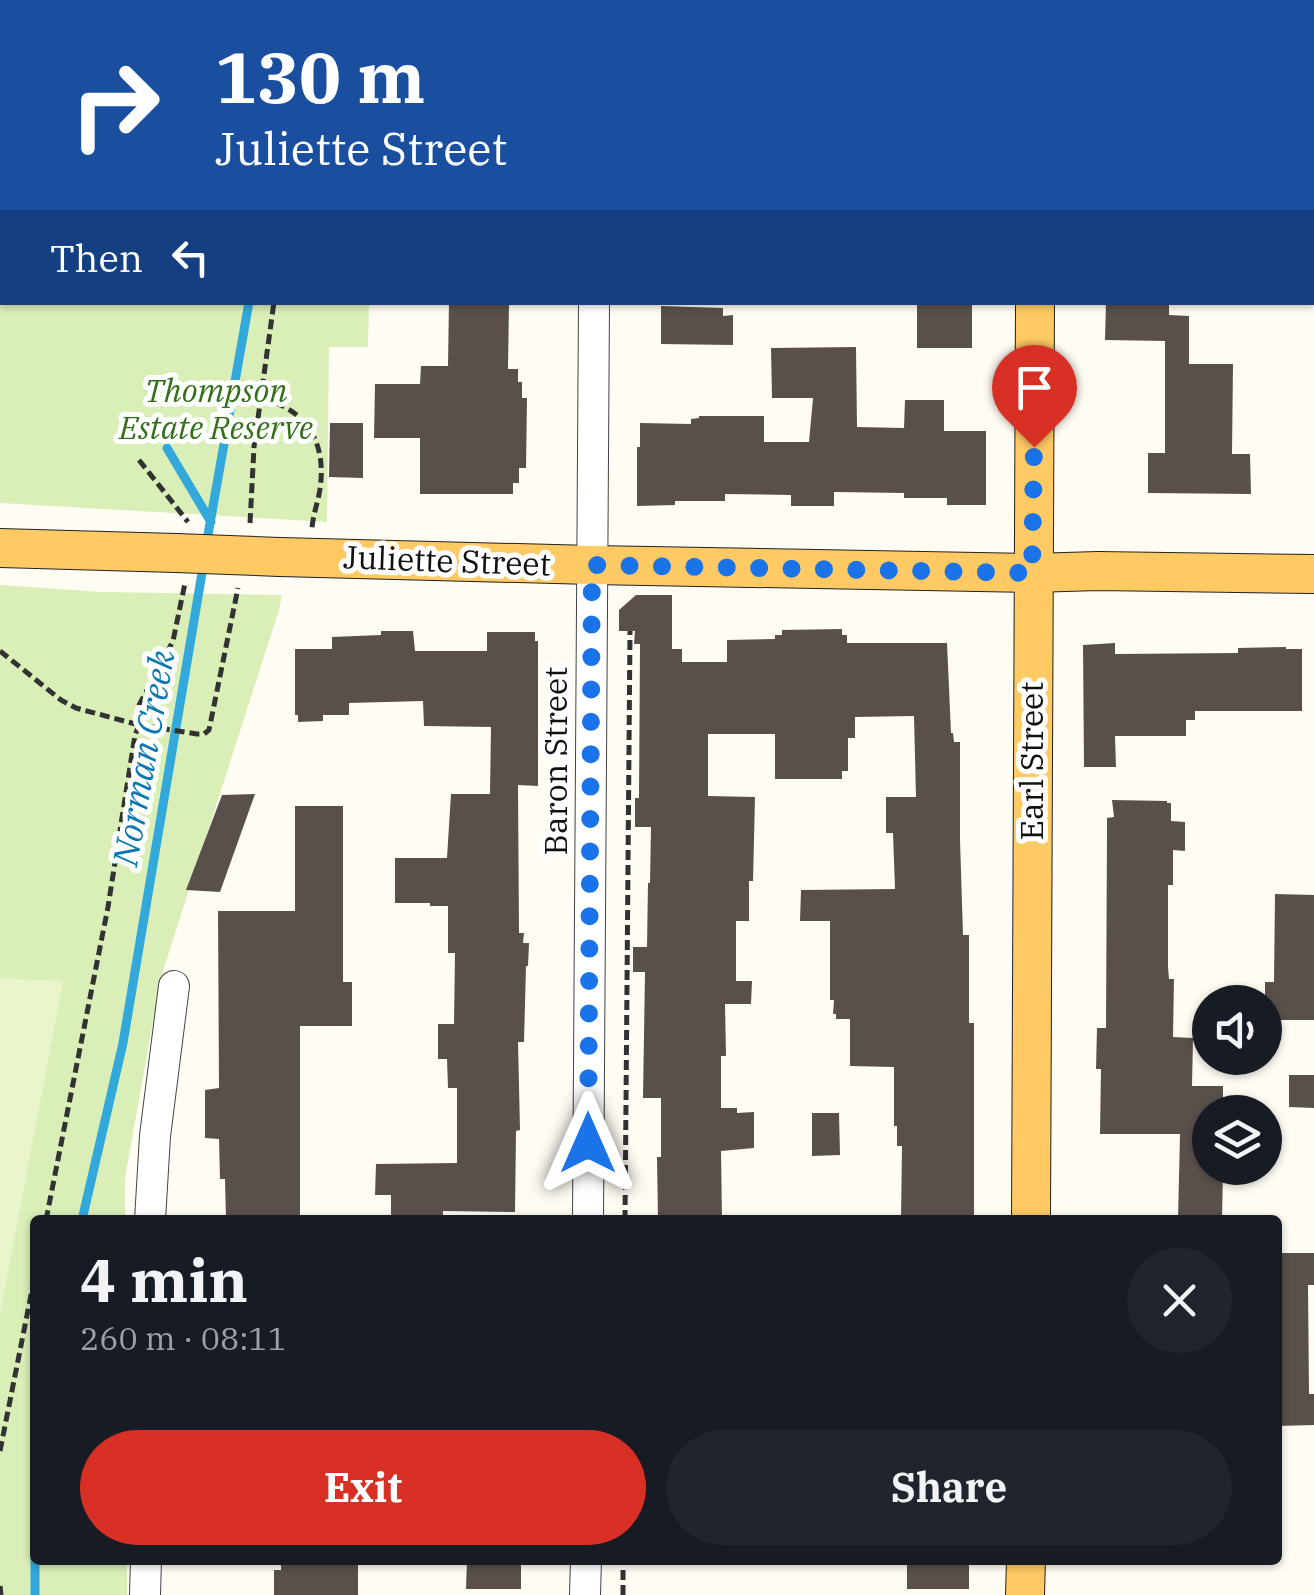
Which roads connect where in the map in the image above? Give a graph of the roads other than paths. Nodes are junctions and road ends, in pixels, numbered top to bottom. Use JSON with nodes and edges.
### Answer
{"nodes":[{"id":1,"x":594,"y":305,"type":"edge"},
{"id":2,"x":1035,"y":305,"type":"edge"},
{"id":3,"x":0,"y":548,"type":"edge"},
{"id":4,"x":592,"y":565,"type":"junction"},
{"id":5,"x":1032,"y":573,"type":"junction"},
{"id":6,"x":1314,"y":574,"type":"edge"},
{"id":7,"x":174,"y":986,"type":"dead end"},
{"id":8,"x":150,"y":1215,"type":"edge"},
{"id":9,"x":588,"y":1215,"type":"edge"},
{"id":10,"x":1030,"y":1215,"type":"edge"},
{"id":11,"x":146,"y":1565,"type":"edge"},
{"id":12,"x":586,"y":1565,"type":"edge"},
{"id":13,"x":1026,"y":1565,"type":"edge"},
{"id":14,"x":146,"y":1595,"type":"edge"},
{"id":15,"x":585,"y":1595,"type":"edge"},
{"id":16,"x":1025,"y":1595,"type":"edge"}],
"edges":[{"from":1,"to":4,"type":"street","name":"Baron Street"},
{"from":2,"to":5,"type":"main road","name":"Earl Street"},
{"from":3,"to":4,"type":"main road","name":"Juliette Street","bridge":true},
{"from":4,"to":5,"type":"main road","name":"Juliette Street"},
{"from":4,"to":9,"type":"street","name":"Baron Street"},
{"from":5,"to":6,"type":"main road","name":"Juliette Street"},
{"from":5,"to":10,"type":"main road","name":"Earl Street"},
{"from":7,"to":8,"type":"street"},
{"from":11,"to":14,"type":"street"},
{"from":12,"to":15,"type":"street"},
{"from":13,"to":16,"type":"main road"}]}
